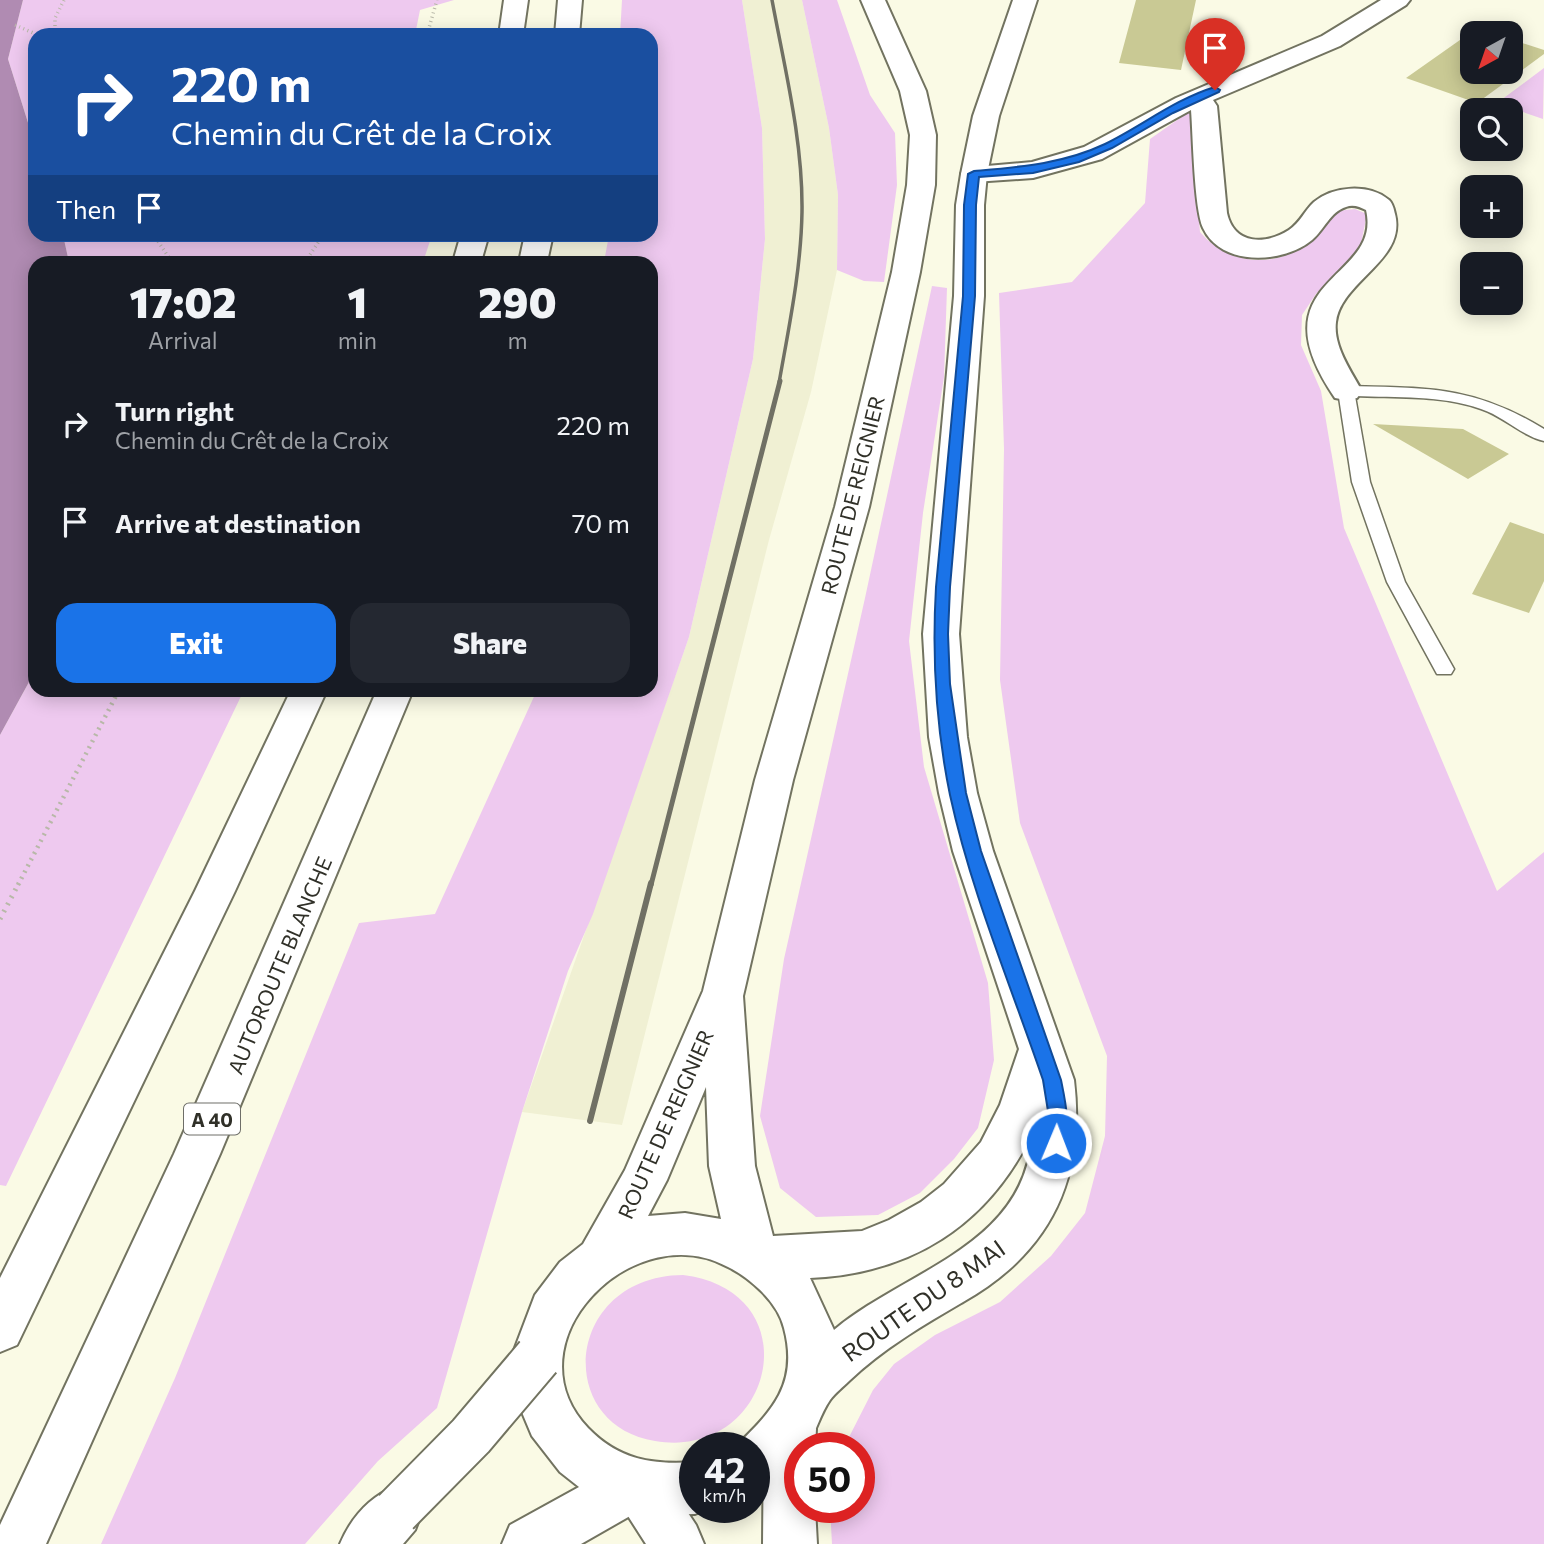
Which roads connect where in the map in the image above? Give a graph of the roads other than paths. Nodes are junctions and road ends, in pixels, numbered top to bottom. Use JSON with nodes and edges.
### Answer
{"nodes":[{"id":1,"x":516,"y":0,"type":"edge"},
{"id":2,"x":570,"y":0,"type":"edge"},
{"id":3,"x":873,"y":0,"type":"edge"},
{"id":4,"x":1024,"y":0,"type":"edge"},
{"id":5,"x":1398,"y":0,"type":"edge"},
{"id":6,"x":512,"y":28,"type":"edge"},
{"id":7,"x":567,"y":28,"type":"edge"},
{"id":8,"x":1196,"y":98,"type":"junction"},
{"id":9,"x":974,"y":174,"type":"junction"},
{"id":10,"x":1346,"y":390,"type":"junction"},
{"id":11,"x":1544,"y":436,"type":"edge"},
{"id":12,"x":1444,"y":669,"type":"dead end"},
{"id":13,"x":306,"y":697,"type":"edge"},
{"id":14,"x":393,"y":697,"type":"edge"},
{"id":15,"x":724,"y":991,"type":"junction"},
{"id":16,"x":1041,"y":1049,"type":"junction"},
{"id":17,"x":756,"y":1256,"type":"junction"},
{"id":18,"x":596,"y":1259,"type":"junction"},
{"id":19,"x":0,"y":1329,"type":"edge"},
{"id":20,"x":538,"y":1357,"type":"junction"},
{"id":21,"x":800,"y":1407,"type":"junction"},
{"id":22,"x":770,"y":1452,"type":"edge"},
{"id":23,"x":636,"y":1486,"type":"junction"},
{"id":24,"x":679,"y":1489,"type":"edge"},
{"id":25,"x":19,"y":1544,"type":"edge"},
{"id":26,"x":367,"y":1544,"type":"edge"},
{"id":27,"x":529,"y":1544,"type":"edge"},
{"id":28,"x":677,"y":1544,"type":"edge"},
{"id":29,"x":790,"y":1544,"type":"edge"}],
"edges":[{"from":1,"to":6,"type":"main road"},
{"from":2,"to":7,"type":"main road"},
{"from":3,"to":15,"type":"main road","name":"ROUTE DE REIGNIER"},
{"from":4,"to":9,"type":"main road","name":"ROUTE DU 8 MAI"},
{"from":5,"to":8,"type":"main road"},
{"from":8,"to":9,"type":"main road"},
{"from":8,"to":10,"type":"main road"},
{"from":9,"to":16,"type":"main road","name":"ROUTE DU 8 MAI"},
{"from":10,"to":11,"type":"lane"},
{"from":10,"to":12,"type":"lane"},
{"from":13,"to":19,"type":"main road"},
{"from":14,"to":25,"type":"main road","name":"AUTOROUTE BLANCHE","number":"A 40"},
{"from":15,"to":17,"type":"main road","name":"ROUTE DE REIGNIER"},
{"from":15,"to":18,"type":"main road","name":"ROUTE DE REIGNIER"},
{"from":16,"to":17,"type":"main road"},
{"from":16,"to":21,"type":"main road","name":"ROUTE DU 8 MAI"},
{"from":17,"to":18,"type":"main road"},
{"from":17,"to":21,"type":"main road"},
{"from":18,"to":20,"type":"main road"},
{"from":20,"to":23,"type":"main road"},
{"from":20,"to":26,"type":"main road","bridge":true},
{"from":21,"to":22,"type":"main road","name":"ROUTE DU 8 MAI"},
{"from":21,"to":29,"type":"main road"},
{"from":23,"to":24,"type":"main road"},
{"from":23,"to":27,"type":"main road"},
{"from":23,"to":28,"type":"main road"}]}
